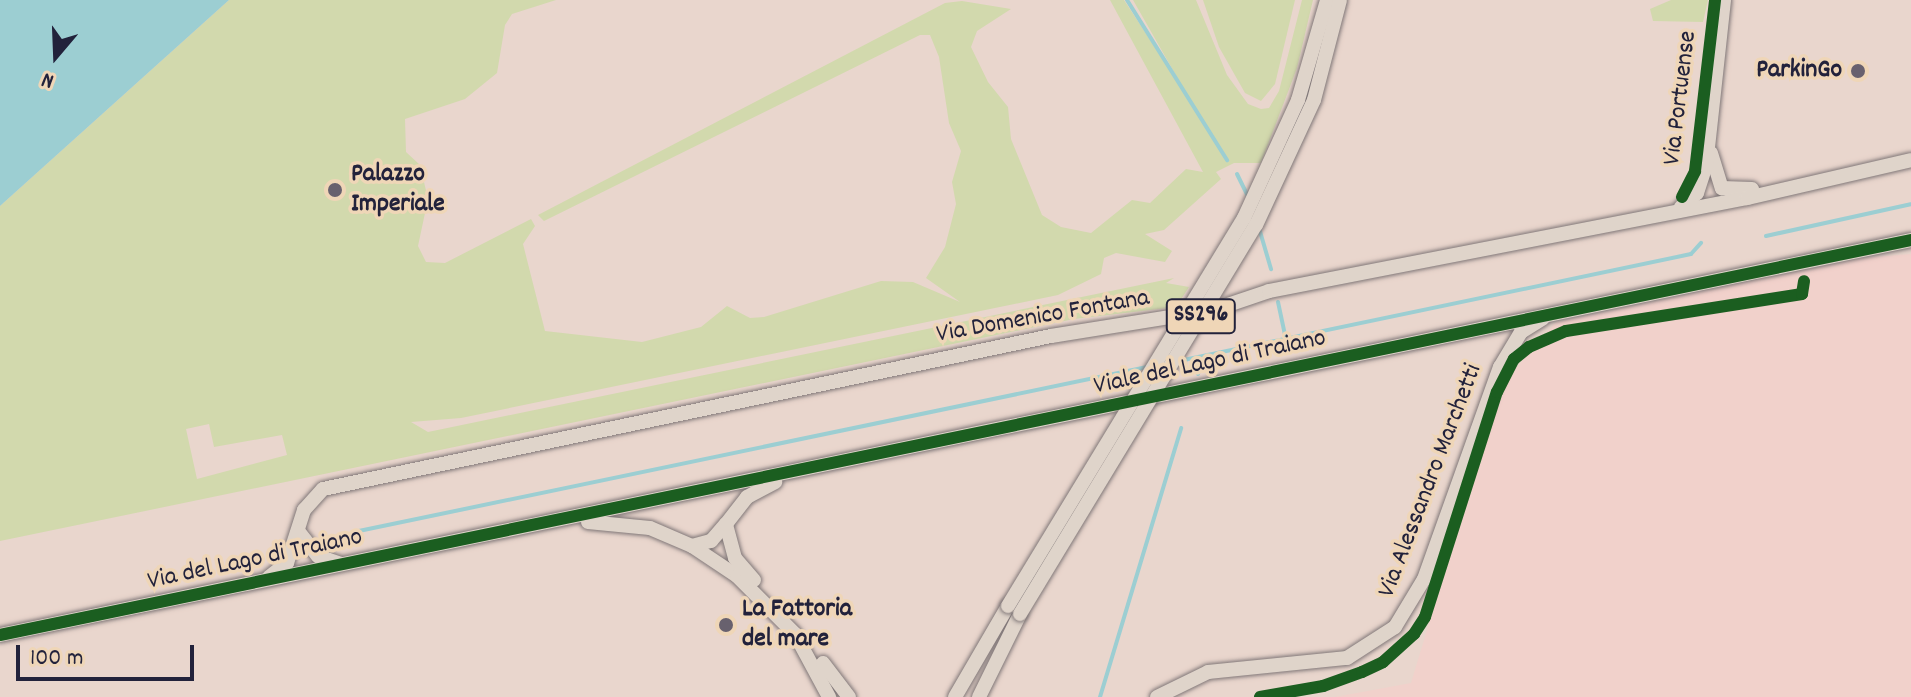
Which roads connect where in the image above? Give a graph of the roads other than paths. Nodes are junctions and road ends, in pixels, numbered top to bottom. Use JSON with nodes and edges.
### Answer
{"nodes":[{"id":1,"x":1327,"y":0,"type":"edge"},
{"id":2,"x":1340,"y":0,"type":"edge"},
{"id":3,"x":1724,"y":0,"type":"edge"},
{"id":4,"x":1708,"y":137,"type":"junction"},
{"id":5,"x":1911,"y":160,"type":"edge"},
{"id":6,"x":1776,"y":188,"type":"junction"},
{"id":7,"x":1673,"y":210,"type":"junction"},
{"id":8,"x":1911,"y":240,"type":"edge"},
{"id":9,"x":1558,"y":313,"type":"junction"},
{"id":10,"x":806,"y":470,"type":"junction"},
{"id":11,"x":544,"y":524,"type":"junction"},
{"id":12,"x":726,"y":524,"type":"junction"},
{"id":13,"x":519,"y":528,"type":"joint"},
{"id":14,"x":299,"y":532,"type":"junction"},
{"id":15,"x":692,"y":546,"type":"junction"},
{"id":16,"x":343,"y":564,"type":"junction"},
{"id":17,"x":264,"y":580,"type":"junction"},
{"id":18,"x":1014,"y":610,"type":"junction"},
{"id":19,"x":0,"y":635,"type":"edge"},
{"id":20,"x":972,"y":666,"type":"junction"},
{"id":21,"x":829,"y":697,"type":"edge"},
{"id":22,"x":849,"y":697,"type":"edge"},
{"id":23,"x":945,"y":697,"type":"edge"},
{"id":24,"x":955,"y":697,"type":"edge"},
{"id":25,"x":979,"y":697,"type":"edge"},
{"id":26,"x":1157,"y":697,"type":"edge"}],
"edges":[{"from":1,"to":18,"type":"street","number":"SS296","bridge":true},
{"from":2,"to":18,"type":"street","number":"SS296","bridge":true},
{"from":3,"to":4,"type":"street","name":"Via Portuense"},
{"from":4,"to":6,"type":"street","name":"Via Portuense"},
{"from":4,"to":7,"type":"street","name":"Via Portuense"},
{"from":5,"to":6,"type":"street","name":"Via Domenico Fontana"},
{"from":6,"to":7,"type":"street","name":"Via Domenico Fontana"},
{"from":7,"to":14,"type":"street","name":"Via Domenico Fontana"},
{"from":8,"to":9,"type":"street","name":"Viale del Lago di Traiano"},
{"from":9,"to":10,"type":"street","name":"Viale del Lago di Traiano"},
{"from":9,"to":26,"type":"street","name":"Via Alessandro Marchetti"},
{"from":10,"to":11,"type":"street","name":"Viale del Lago di Traiano"},
{"from":10,"to":12,"type":"street"},
{"from":11,"to":13,"type":"street","name":"Viale del Lago di Traiano"},
{"from":11,"to":15,"type":"street"},
{"from":12,"to":15,"type":"street"},
{"from":12,"to":22,"type":"street"},
{"from":13,"to":16,"type":"street","name":"Via del Lago di Traiano"},
{"from":14,"to":16,"type":"street"},
{"from":14,"to":17,"type":"street"},
{"from":15,"to":21,"type":"street"},
{"from":16,"to":17,"type":"street","name":"Via del Lago di Traiano"},
{"from":17,"to":19,"type":"street","name":"Via del Lago di Traiano"},
{"from":18,"to":20,"type":"street","number":"SS296"},
{"from":18,"to":25,"type":"street","number":"SS296"},
{"from":20,"to":23,"type":"street"},
{"from":20,"to":24,"type":"street","number":"SS296"}]}
